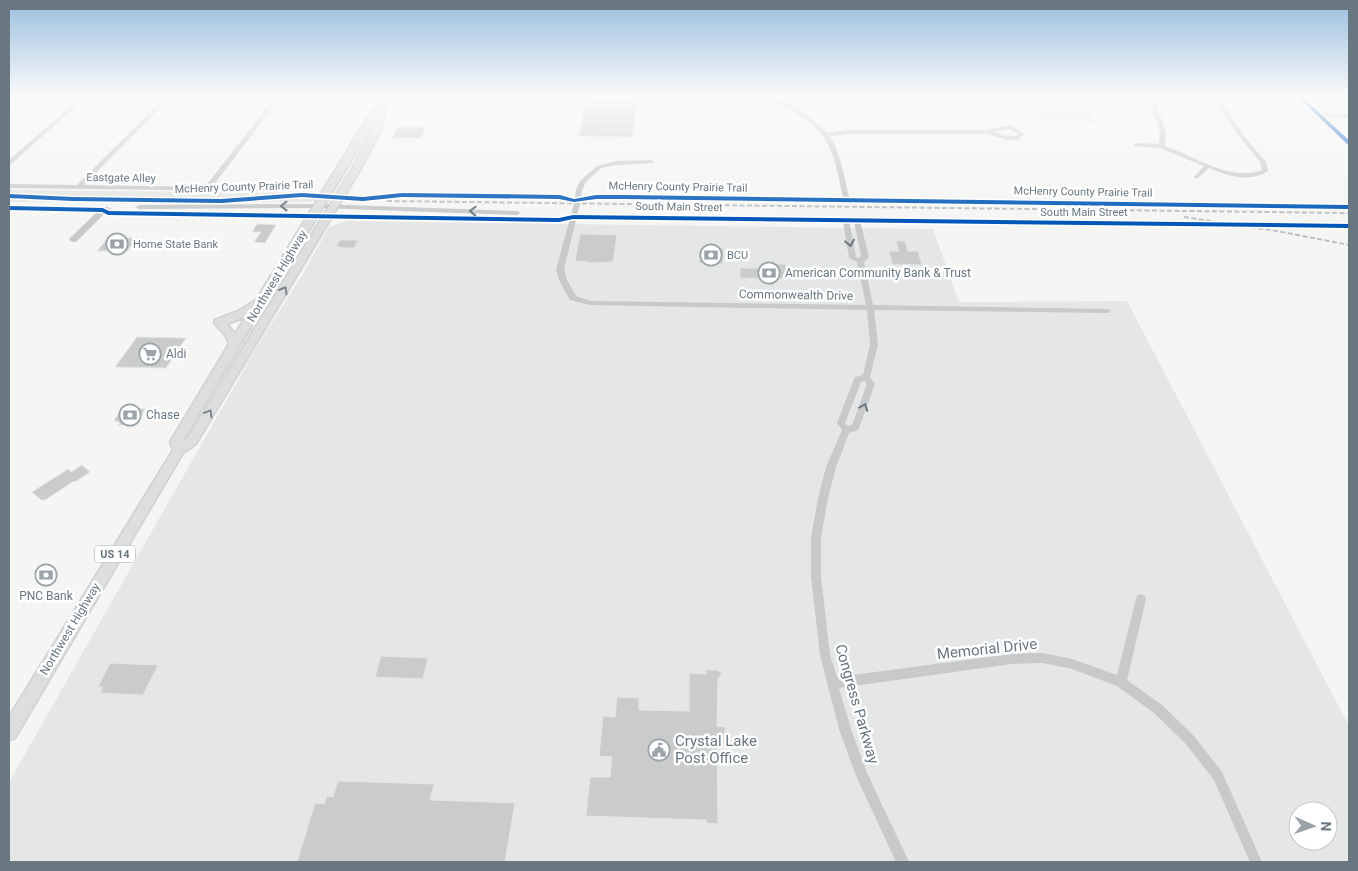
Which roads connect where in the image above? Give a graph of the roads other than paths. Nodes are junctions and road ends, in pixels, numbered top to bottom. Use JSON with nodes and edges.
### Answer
{"nodes":[{"id":1,"x":38,"y":138,"type":"edge"},
{"id":2,"x":128,"y":138,"type":"edge"},
{"id":3,"x":247,"y":138,"type":"edge"},
{"id":4,"x":360,"y":138,"type":"edge"},
{"id":5,"x":371,"y":138,"type":"edge"},
{"id":6,"x":827,"y":138,"type":"edge"},
{"id":7,"x":1163,"y":138,"type":"edge"},
{"id":8,"x":1244,"y":138,"type":"edge"},
{"id":9,"x":1136,"y":145,"type":"dead end"},
{"id":10,"x":1162,"y":146,"type":"junction"},
{"id":11,"x":651,"y":162,"type":"dead end"},
{"id":12,"x":1263,"y":162,"type":"joint"},
{"id":13,"x":9,"y":163,"type":"edge"},
{"id":14,"x":1208,"y":166,"type":"junction"},
{"id":15,"x":1197,"y":177,"type":"dead end"},
{"id":16,"x":9,"y":186,"type":"edge"},
{"id":17,"x":79,"y":187,"type":"junction"},
{"id":18,"x":207,"y":189,"type":"junction"},
{"id":19,"x":263,"y":190,"type":"dead end"},
{"id":20,"x":846,"y":197,"type":"dead end"},
{"id":21,"x":319,"y":206,"type":"junction"},
{"id":22,"x":9,"y":208,"type":"edge"},
{"id":23,"x":90,"y":210,"type":"junction"},
{"id":24,"x":103,"y":210,"type":"junction"},
{"id":25,"x":330,"y":211,"type":"junction"},
{"id":26,"x":313,"y":216,"type":"junction"},
{"id":27,"x":573,"y":217,"type":"junction"},
{"id":28,"x":846,"y":221,"type":"junction"},
{"id":29,"x":857,"y":221,"type":"junction"},
{"id":30,"x":1349,"y":226,"type":"edge"},
{"id":31,"x":860,"y":261,"type":"junction"},
{"id":32,"x":264,"y":298,"type":"junction"},
{"id":33,"x":870,"y":307,"type":"junction"},
{"id":34,"x":1106,"y":311,"type":"dead end"},
{"id":35,"x":235,"y":344,"type":"junction"},
{"id":36,"x":866,"y":378,"type":"junction"},
{"id":37,"x":846,"y":430,"type":"junction"},
{"id":38,"x":179,"y":450,"type":"junction"},
{"id":39,"x":1141,"y":599,"type":"dead end"},
{"id":40,"x":1121,"y":682,"type":"junction"},
{"id":41,"x":833,"y":683,"type":"junction"},
{"id":42,"x":9,"y":732,"type":"edge"},
{"id":43,"x":904,"y":862,"type":"edge"},
{"id":44,"x":1256,"y":862,"type":"edge"}],
"edges":[{"from":1,"to":13,"type":"street"},
{"from":2,"to":17,"type":"street"},
{"from":3,"to":18,"type":"street"},
{"from":4,"to":21,"type":"main road","name":"Northwest Highway","number":"US 14"},
{"from":5,"to":25,"type":"main road","name":"Northwest Highway","number":"US 14"},
{"from":6,"to":20,"type":"street"},
{"from":7,"to":10,"type":"street"},
{"from":8,"to":12,"type":"street"},
{"from":9,"to":10,"type":"street"},
{"from":10,"to":14,"type":"street"},
{"from":11,"to":27,"type":"street","name":"Commonwealth Drive"},
{"from":12,"to":14,"type":"street"},
{"from":14,"to":15,"type":"street"},
{"from":16,"to":17,"type":"street","name":"Eastgate Alley"},
{"from":17,"to":18,"type":"street","name":"Eastgate Alley"},
{"from":18,"to":19,"type":"street","name":"Eastgate Alley"},
{"from":21,"to":24,"type":"street","name":"South Main Street","one_way":true},
{"from":21,"to":25,"type":"street","name":"South Main Street"},
{"from":21,"to":26,"type":"main road","name":"Northwest Highway","number":"US 14"},
{"from":22,"to":23,"type":"street","name":"South Main Street"},
{"from":23,"to":24,"type":"street","name":"South Main Street"},
{"from":23,"to":24,"type":"street"},
{"from":24,"to":26,"type":"street","name":"South Main Street"},
{"from":25,"to":26,"type":"street","name":"South Main Street"},
{"from":25,"to":27,"type":"street","name":"South Main Street"},
{"from":38,"to":25,"type":"main road","name":"Northwest Highway","number":"US 14","one_way":true},
{"from":26,"to":32,"type":"main road","name":"Northwest Highway","number":"US 14"},
{"from":27,"to":28,"type":"street","name":"South Main Street"},
{"from":27,"to":33,"type":"street","name":"Commonwealth Drive"},
{"from":28,"to":29,"type":"street","name":"South Main Street"},
{"from":28,"to":31,"type":"street","name":"Congress Parkway","one_way":true},
{"from":29,"to":30,"type":"street","name":"South Main Street"},
{"from":29,"to":31,"type":"street","name":"Congress Parkway"},
{"from":31,"to":33,"type":"street","name":"Congress Parkway"},
{"from":32,"to":35,"type":"main road","name":"Northwest Highway","number":"US 14"},
{"from":32,"to":35,"type":"main road"},
{"from":33,"to":34,"type":"street","name":"Commonwealth Drive"},
{"from":33,"to":36,"type":"street","name":"Congress Parkway"},
{"from":35,"to":38,"type":"main road","name":"Northwest Highway","number":"US 14"},
{"from":37,"to":36,"type":"street","name":"Congress Parkway","one_way":true},
{"from":36,"to":37,"type":"street","name":"Congress Parkway"},
{"from":37,"to":41,"type":"street","name":"Congress Parkway"},
{"from":38,"to":42,"type":"main road","name":"Northwest Highway","number":"US 14"},
{"from":39,"to":40,"type":"street"},
{"from":40,"to":41,"type":"street","name":"Memorial Drive"},
{"from":40,"to":44,"type":"street","name":"Memorial Drive"},
{"from":41,"to":43,"type":"street","name":"Congress Parkway"}]}
